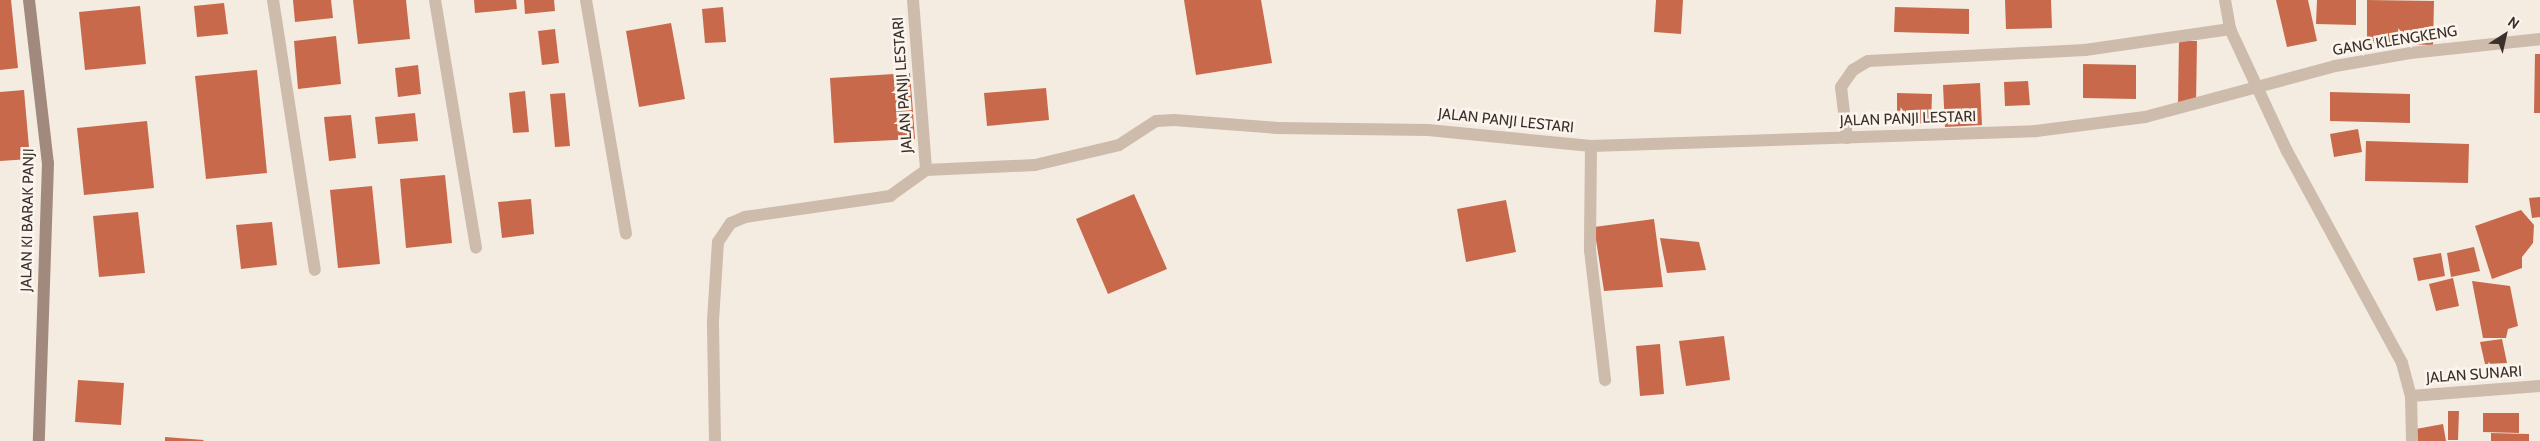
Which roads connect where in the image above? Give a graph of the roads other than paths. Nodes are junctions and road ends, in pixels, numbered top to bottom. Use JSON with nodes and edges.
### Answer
{"nodes":[{"id":1,"x":29,"y":0,"type":"edge"},
{"id":2,"x":273,"y":0,"type":"edge"},
{"id":3,"x":435,"y":0,"type":"edge"},
{"id":4,"x":586,"y":0,"type":"edge"},
{"id":5,"x":913,"y":0,"type":"edge"},
{"id":6,"x":2225,"y":0,"type":"edge"},
{"id":7,"x":2230,"y":29,"type":"junction"},
{"id":8,"x":2540,"y":39,"type":"edge"},
{"id":9,"x":2258,"y":86,"type":"junction"},
{"id":10,"x":1847,"y":138,"type":"junction"},
{"id":11,"x":1591,"y":146,"type":"junction"},
{"id":12,"x":926,"y":170,"type":"junction"},
{"id":13,"x":626,"y":234,"type":"dead end"},
{"id":14,"x":476,"y":248,"type":"dead end"},
{"id":15,"x":315,"y":270,"type":"dead end"},
{"id":16,"x":1605,"y":380,"type":"dead end"},
{"id":17,"x":2540,"y":386,"type":"edge"},
{"id":18,"x":2411,"y":396,"type":"junction"},
{"id":19,"x":39,"y":441,"type":"edge"},
{"id":20,"x":714,"y":441,"type":"edge"},
{"id":21,"x":2412,"y":441,"type":"edge"}],
"edges":[{"from":1,"to":19,"type":"street","name":"JALAN KI BARAK PANJI"},
{"from":2,"to":15,"type":"street"},
{"from":3,"to":14,"type":"street"},
{"from":4,"to":13,"type":"street"},
{"from":5,"to":12,"type":"street","name":"JALAN PANJI LESTARI"},
{"from":6,"to":7,"type":"street"},
{"from":7,"to":9,"type":"street"},
{"from":7,"to":10,"type":"street"},
{"from":8,"to":9,"type":"street","name":"GANG KLENGKENG"},
{"from":9,"to":10,"type":"street","name":"JALAN PANJI LESTARI"},
{"from":9,"to":18,"type":"street"},
{"from":10,"to":11,"type":"street","name":"JALAN PANJI LESTARI"},
{"from":11,"to":12,"type":"street","name":"JALAN PANJI LESTARI"},
{"from":11,"to":16,"type":"street"},
{"from":12,"to":20,"type":"street"},
{"from":17,"to":18,"type":"street","name":"JALAN SUNARI"},
{"from":18,"to":21,"type":"street"}]}
